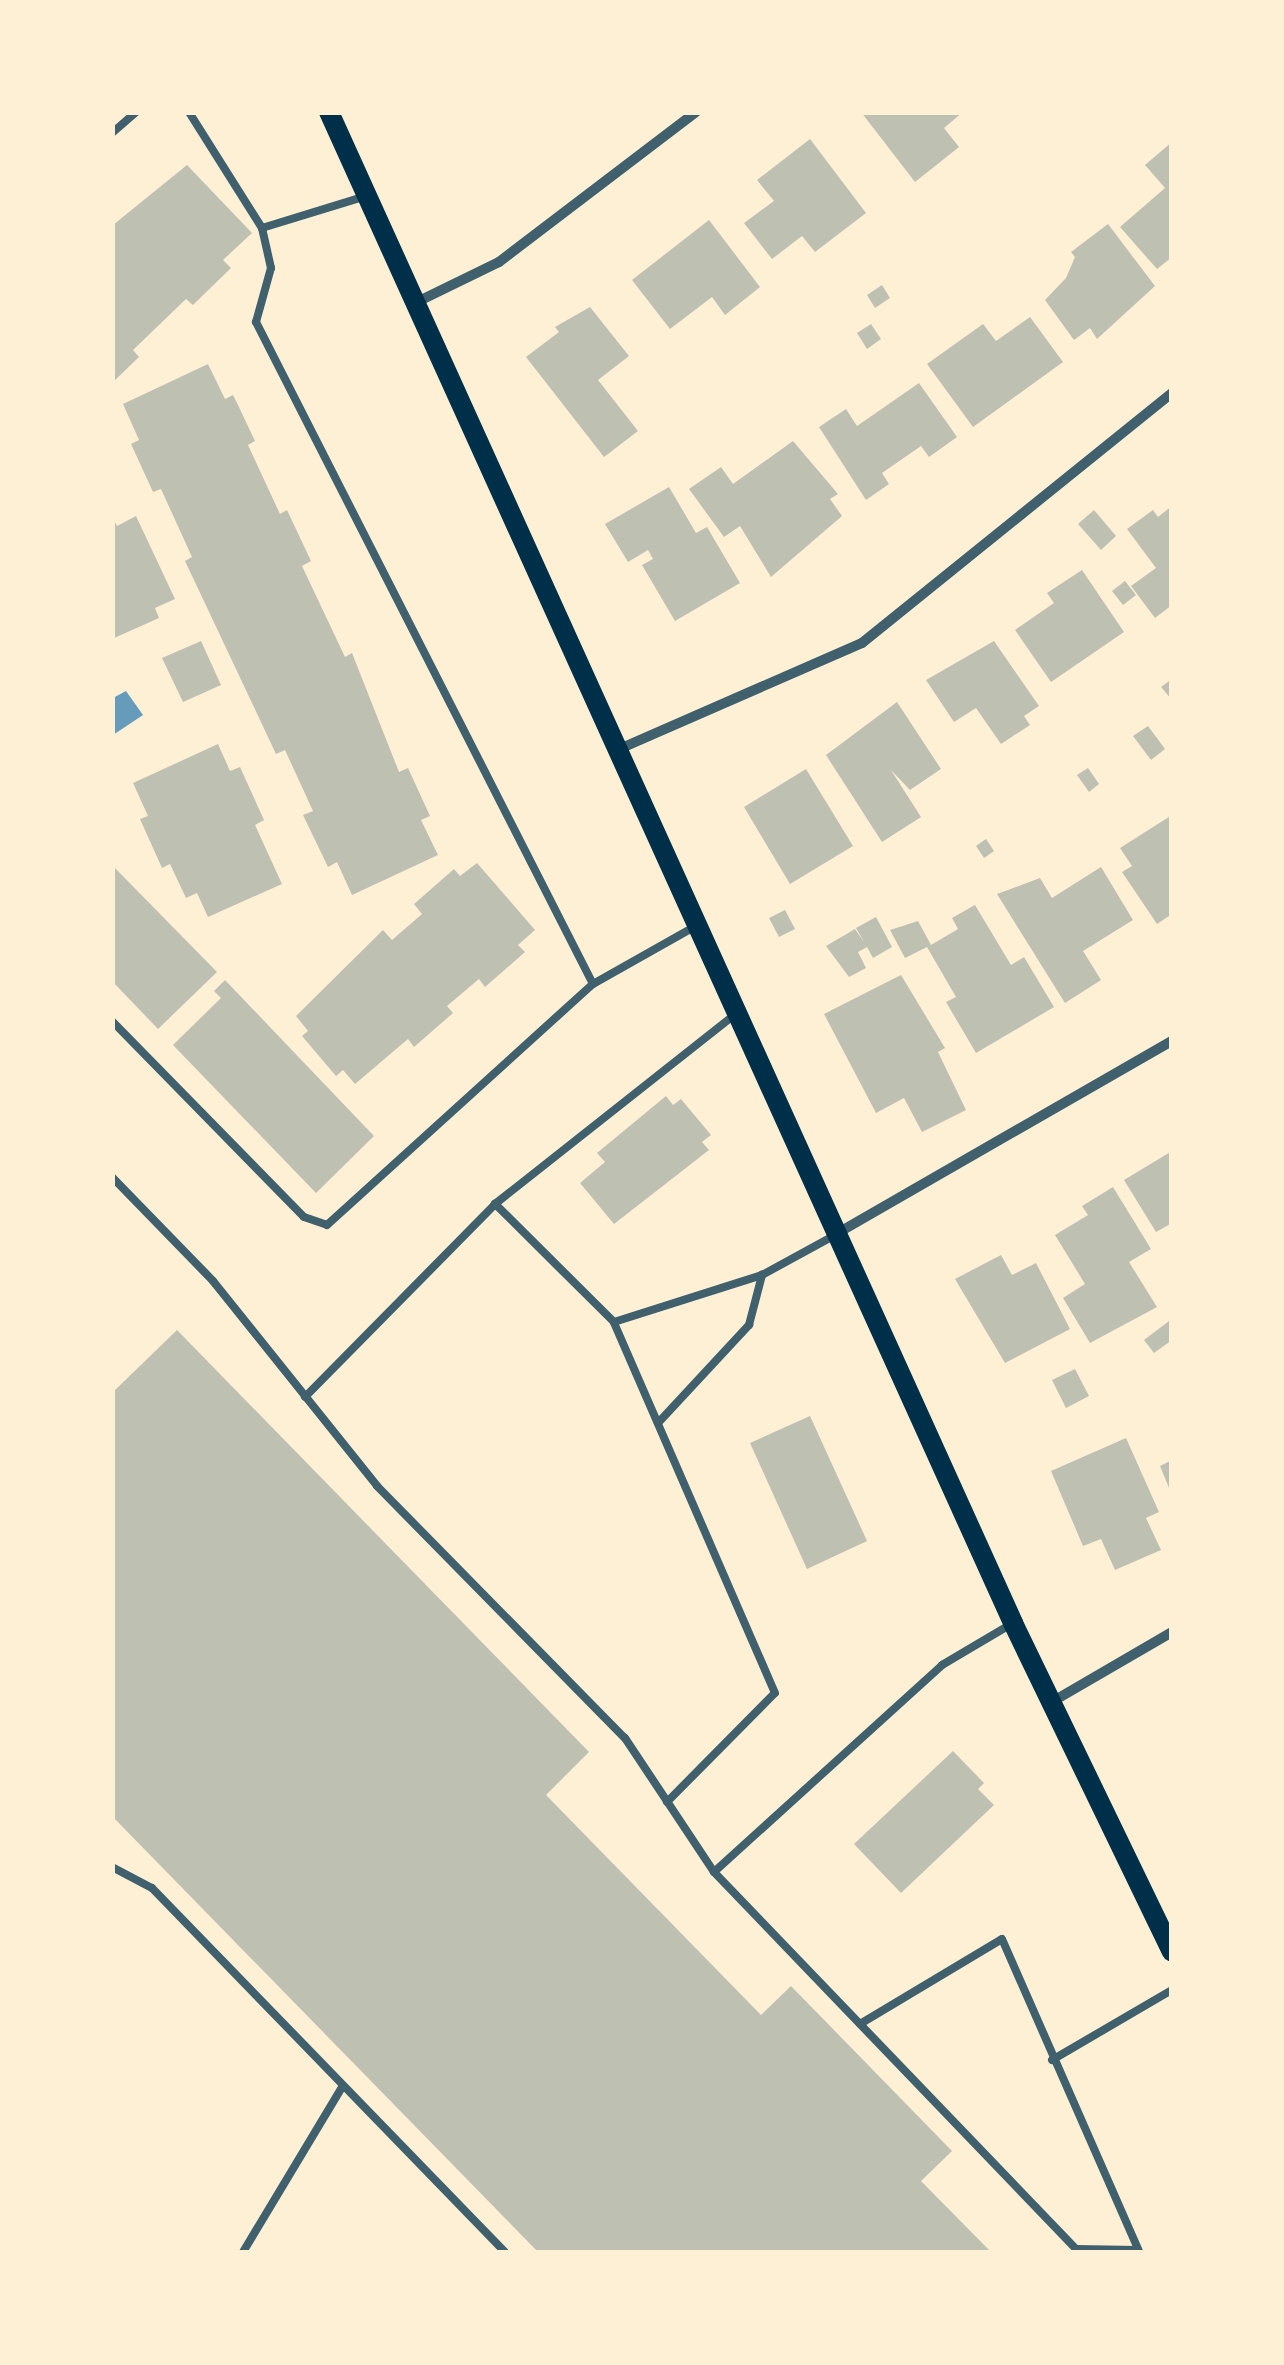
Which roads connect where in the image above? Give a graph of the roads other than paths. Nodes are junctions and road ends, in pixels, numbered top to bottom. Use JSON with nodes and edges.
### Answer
{"nodes":[{"id":1,"x":136,"y":112,"type":"edge"},
{"id":2,"x":188,"y":112,"type":"edge"},
{"id":3,"x":330,"y":112,"type":"edge"},
{"id":4,"x":696,"y":112,"type":"edge"},
{"id":5,"x":112,"y":132,"type":"edge"},
{"id":6,"x":368,"y":195,"type":"junction"},
{"id":7,"x":262,"y":228,"type":"junction"},
{"id":8,"x":418,"y":301,"type":"junction"},
{"id":9,"x":1172,"y":392,"type":"edge"},
{"id":10,"x":616,"y":750,"type":"junction"},
{"id":11,"x":696,"y":926,"type":"junction"},
{"id":12,"x":593,"y":984,"type":"junction"},
{"id":13,"x":737,"y":1012,"type":"junction"},
{"id":14,"x":112,"y":1021,"type":"edge"},
{"id":15,"x":1172,"y":1042,"type":"edge"},
{"id":16,"x":112,"y":1177,"type":"edge"},
{"id":17,"x":495,"y":1204,"type":"junction"},
{"id":18,"x":835,"y":1235,"type":"junction"},
{"id":19,"x":762,"y":1275,"type":"junction"},
{"id":20,"x":614,"y":1322,"type":"junction"},
{"id":21,"x":305,"y":1396,"type":"junction"},
{"id":22,"x":658,"y":1422,"type":"junction"},
{"id":23,"x":1013,"y":1623,"type":"junction"},
{"id":24,"x":1172,"y":1632,"type":"edge"},
{"id":25,"x":1050,"y":1704,"type":"junction"},
{"id":26,"x":667,"y":1802,"type":"junction"},
{"id":27,"x":112,"y":1867,"type":"edge"},
{"id":28,"x":714,"y":1872,"type":"junction"},
{"id":29,"x":1172,"y":1952,"type":"edge"},
{"id":30,"x":1172,"y":1990,"type":"edge"},
{"id":31,"x":860,"y":2024,"type":"junction"},
{"id":32,"x":1052,"y":2060,"type":"junction"},
{"id":33,"x":342,"y":2088,"type":"junction"},
{"id":34,"x":1139,"y":2251,"type":"edge"},
{"id":35,"x":243,"y":2252,"type":"edge"},
{"id":36,"x":505,"y":2252,"type":"edge"}],
"edges":[{"from":1,"to":5,"type":"lane"},
{"from":2,"to":7,"type":"lane"},
{"from":3,"to":6,"type":"main road"},
{"from":4,"to":8,"type":"street"},
{"from":6,"to":7,"type":"lane"},
{"from":6,"to":8,"type":"main road"},
{"from":7,"to":12,"type":"lane"},
{"from":8,"to":10,"type":"main road"},
{"from":9,"to":10,"type":"street"},
{"from":10,"to":11,"type":"main road"},
{"from":11,"to":12,"type":"lane"},
{"from":11,"to":13,"type":"main road"},
{"from":12,"to":14,"type":"lane"},
{"from":13,"to":17,"type":"lane"},
{"from":13,"to":18,"type":"main road"},
{"from":15,"to":18,"type":"street"},
{"from":16,"to":21,"type":"lane"},
{"from":17,"to":20,"type":"lane"},
{"from":17,"to":21,"type":"lane"},
{"from":18,"to":19,"type":"lane"},
{"from":18,"to":23,"type":"main road"},
{"from":19,"to":20,"type":"lane"},
{"from":19,"to":22,"type":"lane"},
{"from":20,"to":22,"type":"lane"},
{"from":21,"to":26,"type":"lane"},
{"from":22,"to":26,"type":"lane"},
{"from":23,"to":25,"type":"main road"},
{"from":23,"to":28,"type":"lane"},
{"from":24,"to":25,"type":"street"},
{"from":25,"to":29,"type":"main road"},
{"from":26,"to":28,"type":"lane"},
{"from":27,"to":33,"type":"lane"},
{"from":28,"to":31,"type":"lane"},
{"from":30,"to":32,"type":"lane"},
{"from":31,"to":32,"type":"lane"},
{"from":31,"to":34,"type":"lane"},
{"from":32,"to":34,"type":"lane"},
{"from":33,"to":35,"type":"lane"},
{"from":33,"to":36,"type":"lane"}]}
